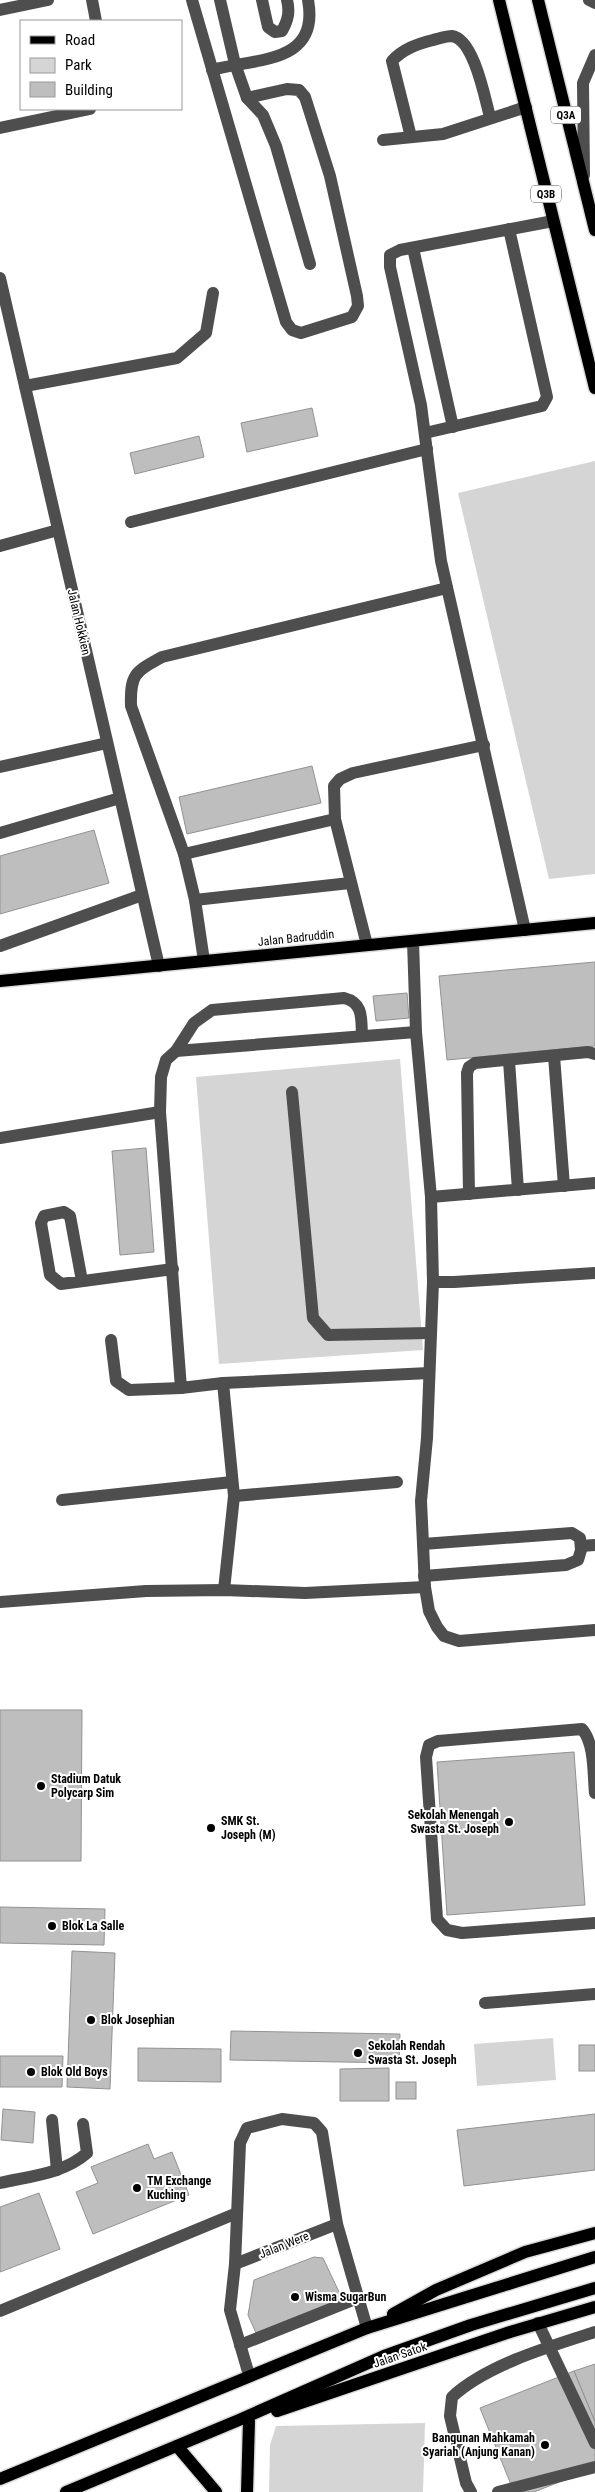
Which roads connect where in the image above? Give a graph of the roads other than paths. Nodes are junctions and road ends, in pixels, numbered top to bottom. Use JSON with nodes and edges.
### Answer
{"nodes":[{"id":1,"x":48,"y":0,"type":"edge"},
{"id":2,"x":92,"y":0,"type":"edge"},
{"id":3,"x":192,"y":0,"type":"edge"},
{"id":4,"x":220,"y":0,"type":"edge"},
{"id":5,"x":262,"y":0,"type":"edge"},
{"id":6,"x":286,"y":0,"type":"edge"},
{"id":7,"x":308,"y":0,"type":"edge"},
{"id":8,"x":499,"y":0,"type":"edge"},
{"id":9,"x":538,"y":0,"type":"edge"},
{"id":10,"x":589,"y":0,"type":"edge"},
{"id":11,"x":595,"y":3,"type":"edge"},
{"id":12,"x":0,"y":10,"type":"edge"},
{"id":13,"x":96,"y":20,"type":"edge"},
{"id":14,"x":595,"y":55,"type":"edge"},
{"id":15,"x":235,"y":64,"type":"junction"},
{"id":16,"x":212,"y":70,"type":"junction"},
{"id":17,"x":247,"y":98,"type":"junction"},
{"id":18,"x":526,"y":107,"type":"junction"},
{"id":19,"x":85,"y":110,"type":"edge"},
{"id":20,"x":490,"y":118,"type":"junction"},
{"id":21,"x":0,"y":128,"type":"edge"},
{"id":22,"x":411,"y":137,"type":"junction"},
{"id":23,"x":383,"y":140,"type":"dead end"},
{"id":24,"x":584,"y":186,"type":"junction"},
{"id":25,"x":552,"y":221,"type":"junction"},
{"id":26,"x":509,"y":229,"type":"junction"},
{"id":27,"x":595,"y":230,"type":"edge"},
{"id":28,"x":413,"y":248,"type":"junction"},
{"id":29,"x":310,"y":264,"type":"dead end"},
{"id":30,"x":0,"y":278,"type":"edge"},
{"id":31,"x":213,"y":293,"type":"dead end"},
{"id":32,"x":25,"y":386,"type":"junction"},
{"id":33,"x":595,"y":388,"type":"edge"},
{"id":34,"x":453,"y":427,"type":"junction"},
{"id":35,"x":425,"y":433,"type":"junction"},
{"id":36,"x":427,"y":449,"type":"junction"},
{"id":37,"x":131,"y":522,"type":"dead end"},
{"id":38,"x":58,"y":530,"type":"junction"},
{"id":39,"x":0,"y":546,"type":"edge"},
{"id":40,"x":447,"y":588,"type":"junction"},
{"id":41,"x":107,"y":743,"type":"junction"},
{"id":42,"x":484,"y":745,"type":"junction"},
{"id":43,"x":0,"y":767,"type":"edge"},
{"id":44,"x":120,"y":798,"type":"junction"},
{"id":45,"x":335,"y":819,"type":"junction"},
{"id":46,"x":0,"y":833,"type":"edge"},
{"id":47,"x":184,"y":854,"type":"junction"},
{"id":48,"x":350,"y":883,"type":"junction"},
{"id":49,"x":142,"y":896,"type":"junction"},
{"id":50,"x":195,"y":900,"type":"junction"},
{"id":51,"x":595,"y":923,"type":"edge"},
{"id":52,"x":525,"y":930,"type":"junction"},
{"id":53,"x":413,"y":941,"type":"junction"},
{"id":54,"x":367,"y":945,"type":"junction"},
{"id":55,"x":0,"y":946,"type":"edge"},
{"id":56,"x":204,"y":961,"type":"junction"},
{"id":57,"x":159,"y":966,"type":"junction"},
{"id":58,"x":0,"y":981,"type":"edge"},
{"id":59,"x":416,"y":1032,"type":"junction"},
{"id":60,"x":362,"y":1036,"type":"junction"},
{"id":61,"x":176,"y":1050,"type":"junction"},
{"id":62,"x":595,"y":1054,"type":"edge"},
{"id":63,"x":554,"y":1056,"type":"junction"},
{"id":64,"x":509,"y":1061,"type":"junction"},
{"id":65,"x":292,"y":1092,"type":"dead end"},
{"id":66,"x":160,"y":1112,"type":"junction"},
{"id":67,"x":0,"y":1138,"type":"edge"},
{"id":68,"x":595,"y":1183,"type":"edge"},
{"id":69,"x":564,"y":1186,"type":"junction"},
{"id":70,"x":518,"y":1190,"type":"junction"},
{"id":71,"x":469,"y":1194,"type":"junction"},
{"id":72,"x":430,"y":1197,"type":"junction"},
{"id":73,"x":173,"y":1270,"type":"junction"},
{"id":74,"x":595,"y":1273,"type":"edge"},
{"id":75,"x":82,"y":1281,"type":"junction"},
{"id":76,"x":433,"y":1282,"type":"junction"},
{"id":77,"x":430,"y":1333,"type":"junction"},
{"id":78,"x":111,"y":1340,"type":"dead end"},
{"id":79,"x":429,"y":1373,"type":"junction"},
{"id":80,"x":223,"y":1383,"type":"junction"},
{"id":81,"x":181,"y":1388,"type":"junction"},
{"id":82,"x":232,"y":1482,"type":"junction"},
{"id":83,"x":397,"y":1482,"type":"dead end"},
{"id":84,"x":234,"y":1496,"type":"junction"},
{"id":85,"x":62,"y":1500,"type":"dead end"},
{"id":86,"x":423,"y":1544,"type":"junction"},
{"id":87,"x":595,"y":1545,"type":"edge"},
{"id":88,"x":581,"y":1546,"type":"junction"},
{"id":89,"x":424,"y":1581,"type":"junction"},
{"id":90,"x":224,"y":1590,"type":"junction"},
{"id":91,"x":0,"y":1602,"type":"edge"},
{"id":92,"x":595,"y":1630,"type":"edge"},
{"id":93,"x":591,"y":1735,"type":"edge"},
{"id":94,"x":595,"y":1793,"type":"edge"},
{"id":95,"x":595,"y":1923,"type":"edge"},
{"id":96,"x":595,"y":1994,"type":"edge"},
{"id":97,"x":485,"y":2003,"type":"dead end"},
{"id":98,"x":52,"y":2120,"type":"dead end"},
{"id":99,"x":83,"y":2124,"type":"dead end"},
{"id":100,"x":57,"y":2170,"type":"junction"},
{"id":101,"x":0,"y":2183,"type":"edge"},
{"id":102,"x":237,"y":2213,"type":"junction"},
{"id":103,"x":337,"y":2224,"type":"junction"},
{"id":104,"x":595,"y":2233,"type":"edge"},
{"id":105,"x":595,"y":2258,"type":"edge"},
{"id":106,"x":235,"y":2264,"type":"junction"},
{"id":107,"x":595,"y":2288,"type":"edge"},
{"id":108,"x":358,"y":2298,"type":"junction"},
{"id":109,"x":595,"y":2307,"type":"edge"},
{"id":110,"x":0,"y":2311,"type":"edge"},
{"id":111,"x":538,"y":2323,"type":"junction"},
{"id":112,"x":367,"y":2328,"type":"junction"},
{"id":113,"x":595,"y":2332,"type":"edge"},
{"id":114,"x":240,"y":2345,"type":"junction"},
{"id":115,"x":548,"y":2347,"type":"junction"},
{"id":116,"x":249,"y":2375,"type":"junction"},
{"id":117,"x":249,"y":2421,"type":"junction"},
{"id":118,"x":215,"y":2430,"type":"junction"},
{"id":119,"x":595,"y":2443,"type":"edge"},
{"id":120,"x":177,"y":2446,"type":"junction"},
{"id":121,"x":595,"y":2467,"type":"edge"},
{"id":122,"x":0,"y":2478,"type":"edge"},
{"id":123,"x":66,"y":2492,"type":"edge"},
{"id":124,"x":216,"y":2492,"type":"edge"},
{"id":125,"x":247,"y":2492,"type":"edge"},
{"id":126,"x":471,"y":2492,"type":"edge"},
{"id":127,"x":498,"y":2492,"type":"edge"}],
"edges":[{"from":1,"to":12,"type":"street"},
{"from":2,"to":13,"type":"street"},
{"from":3,"to":16,"type":"street"},
{"from":4,"to":15,"type":"street"},
{"from":5,"to":6,"type":"street"},
{"from":7,"to":15,"type":"street"},
{"from":8,"to":18,"type":"main road","number":"Q3B"},
{"from":9,"to":24,"type":"main road","number":"Q3A"},
{"from":10,"to":11,"type":"street"},
{"from":14,"to":24,"type":"street"},
{"from":15,"to":16,"type":"street"},
{"from":15,"to":17,"type":"street"},
{"from":16,"to":17,"type":"street"},
{"from":17,"to":29,"type":"street"},
{"from":18,"to":20,"type":"street"},
{"from":18,"to":25,"type":"main road","number":"Q3B"},
{"from":19,"to":21,"type":"street"},
{"from":20,"to":22,"type":"street"},
{"from":20,"to":22,"type":"street"},
{"from":22,"to":23,"type":"street"},
{"from":24,"to":27,"type":"main road","number":"Q3A"},
{"from":25,"to":26,"type":"street"},
{"from":25,"to":33,"type":"main road","number":"Q3B"},
{"from":26,"to":28,"type":"street"},
{"from":26,"to":34,"type":"street"},
{"from":28,"to":34,"type":"street"},
{"from":28,"to":35,"type":"street"},
{"from":30,"to":32,"type":"street","name":"Jalan Hokkien"},
{"from":31,"to":32,"type":"street"},
{"from":32,"to":38,"type":"street","name":"Jalan Hokkien"},
{"from":34,"to":35,"type":"street"},
{"from":35,"to":36,"type":"street"},
{"from":36,"to":37,"type":"street"},
{"from":36,"to":40,"type":"street"},
{"from":38,"to":39,"type":"street"},
{"from":38,"to":41,"type":"street","name":"Jalan Hokkien"},
{"from":40,"to":42,"type":"street"},
{"from":40,"to":47,"type":"street"},
{"from":41,"to":43,"type":"street"},
{"from":41,"to":44,"type":"street","name":"Jalan Hokkien"},
{"from":42,"to":45,"type":"street"},
{"from":42,"to":52,"type":"street"},
{"from":44,"to":46,"type":"street"},
{"from":44,"to":49,"type":"street","name":"Jalan Hokkien"},
{"from":45,"to":47,"type":"street"},
{"from":45,"to":48,"type":"street"},
{"from":47,"to":50,"type":"street"},
{"from":48,"to":50,"type":"street"},
{"from":48,"to":54,"type":"street"},
{"from":49,"to":55,"type":"street"},
{"from":49,"to":57,"type":"street","name":"Jalan Hokkien"},
{"from":50,"to":56,"type":"street"},
{"from":51,"to":52,"type":"main road","name":"Jalan Badruddin"},
{"from":52,"to":53,"type":"main road","name":"Jalan Badruddin"},
{"from":53,"to":54,"type":"main road","name":"Jalan Badruddin"},
{"from":53,"to":59,"type":"street"},
{"from":54,"to":56,"type":"main road","name":"Jalan Badruddin"},
{"from":56,"to":57,"type":"main road","name":"Jalan Badruddin"},
{"from":57,"to":58,"type":"main road","name":"Jalan Badruddin"},
{"from":59,"to":60,"type":"street"},
{"from":59,"to":72,"type":"street"},
{"from":60,"to":61,"type":"street"},
{"from":60,"to":61,"type":"street"},
{"from":61,"to":66,"type":"street"},
{"from":62,"to":63,"type":"street"},
{"from":63,"to":64,"type":"street"},
{"from":63,"to":69,"type":"street"},
{"from":64,"to":70,"type":"street"},
{"from":64,"to":71,"type":"street"},
{"from":65,"to":77,"type":"street"},
{"from":66,"to":67,"type":"street"},
{"from":66,"to":73,"type":"street"},
{"from":68,"to":69,"type":"street"},
{"from":69,"to":70,"type":"street"},
{"from":70,"to":71,"type":"street"},
{"from":71,"to":72,"type":"street"},
{"from":72,"to":76,"type":"street"},
{"from":73,"to":75,"type":"street"},
{"from":73,"to":81,"type":"street"},
{"from":74,"to":76,"type":"street"},
{"from":75,"to":75,"type":"street"},
{"from":76,"to":77,"type":"street"},
{"from":77,"to":79,"type":"street"},
{"from":78,"to":81,"type":"street"},
{"from":79,"to":80,"type":"street"},
{"from":79,"to":86,"type":"street"},
{"from":80,"to":81,"type":"street"},
{"from":80,"to":82,"type":"street"},
{"from":82,"to":84,"type":"street"},
{"from":82,"to":85,"type":"street"},
{"from":83,"to":84,"type":"street"},
{"from":84,"to":90,"type":"street"},
{"from":86,"to":88,"type":"street"},
{"from":86,"to":89,"type":"street"},
{"from":87,"to":88,"type":"street"},
{"from":88,"to":89,"type":"street"},
{"from":89,"to":90,"type":"street"},
{"from":89,"to":92,"type":"street"},
{"from":90,"to":91,"type":"street"},
{"from":93,"to":94,"type":"street"},
{"from":93,"to":95,"type":"street"},
{"from":96,"to":97,"type":"street"},
{"from":98,"to":100,"type":"street"},
{"from":99,"to":100,"type":"street"},
{"from":100,"to":101,"type":"street"},
{"from":102,"to":103,"type":"street"},
{"from":102,"to":106,"type":"street"},
{"from":102,"to":110,"type":"street"},
{"from":103,"to":106,"type":"street","name":"Jalan Were"},
{"from":103,"to":108,"type":"street"},
{"from":104,"to":112,"type":"main road"},
{"from":105,"to":112,"type":"main road"},
{"from":106,"to":114,"type":"street"},
{"from":107,"to":118,"type":"main road","name":"Jalan Satok"},
{"from":108,"to":112,"type":"street"},
{"from":108,"to":114,"type":"street"},
{"from":109,"to":111,"type":"main road","name":"Jalan Satok"},
{"from":111,"to":115,"type":"street"},
{"from":111,"to":117,"type":"main road","name":"Jalan Satok"},
{"from":112,"to":116,"type":"main road"},
{"from":113,"to":115,"type":"street"},
{"from":114,"to":116,"type":"street"},
{"from":115,"to":119,"type":"street"},
{"from":115,"to":126,"type":"street"},
{"from":116,"to":122,"type":"main road"},
{"from":117,"to":118,"type":"main road","name":"Jalan Satok"},
{"from":117,"to":125,"type":"main road"},
{"from":118,"to":120,"type":"main road","name":"Jalan Satok"},
{"from":120,"to":123,"type":"main road","name":"Jalan Satok"},
{"from":120,"to":124,"type":"main road"},
{"from":121,"to":127,"type":"street"}]}
